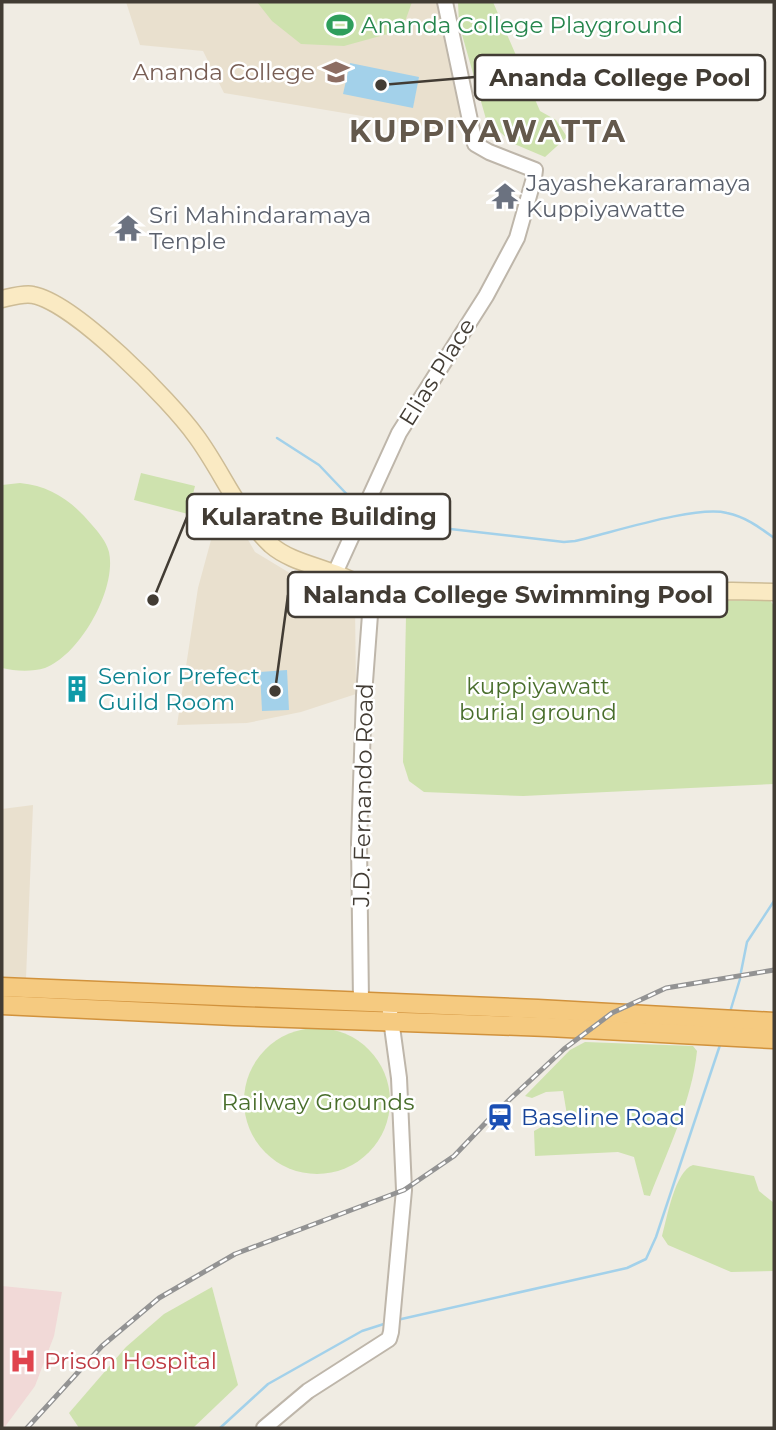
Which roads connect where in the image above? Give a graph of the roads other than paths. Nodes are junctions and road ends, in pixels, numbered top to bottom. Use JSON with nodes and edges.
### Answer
{"nodes":[{"id":1,"x":445,"y":2,"type":"edge"},
{"id":2,"x":2,"y":299,"type":"edge"},
{"id":3,"x":335,"y":573,"type":"junction"},
{"id":4,"x":372,"y":588,"type":"junction"},
{"id":5,"x":774,"y":592,"type":"edge"},
{"id":6,"x":2,"y":988,"type":"edge"},
{"id":7,"x":360,"y":1002,"type":"junction"},
{"id":8,"x":388,"y":1004,"type":"junction"},
{"id":9,"x":2,"y":1005,"type":"edge"},
{"id":10,"x":391,"y":1022,"type":"junction"},
{"id":11,"x":774,"y":1022,"type":"edge"},
{"id":12,"x":725,"y":1028,"type":"junction"},
{"id":13,"x":774,"y":1040,"type":"edge"},
{"id":14,"x":264,"y":1428,"type":"edge"}],
"edges":[{"from":1,"to":3,"type":"street","name":"Elias Place"},
{"from":2,"to":3,"type":"main road"},
{"from":3,"to":4,"type":"main road"},
{"from":4,"to":5,"type":"main road"},
{"from":4,"to":7,"type":"street","name":"J.D. Fernando Road"},
{"from":6,"to":7,"type":"highway"},
{"from":7,"to":8,"type":"highway"},
{"from":8,"to":10,"type":"street"},
{"from":8,"to":12,"type":"highway"},
{"from":9,"to":10,"type":"highway"},
{"from":10,"to":12,"type":"highway"},
{"from":10,"to":14,"type":"street"},
{"from":11,"to":12,"type":"highway"},
{"from":12,"to":13,"type":"highway"}]}
